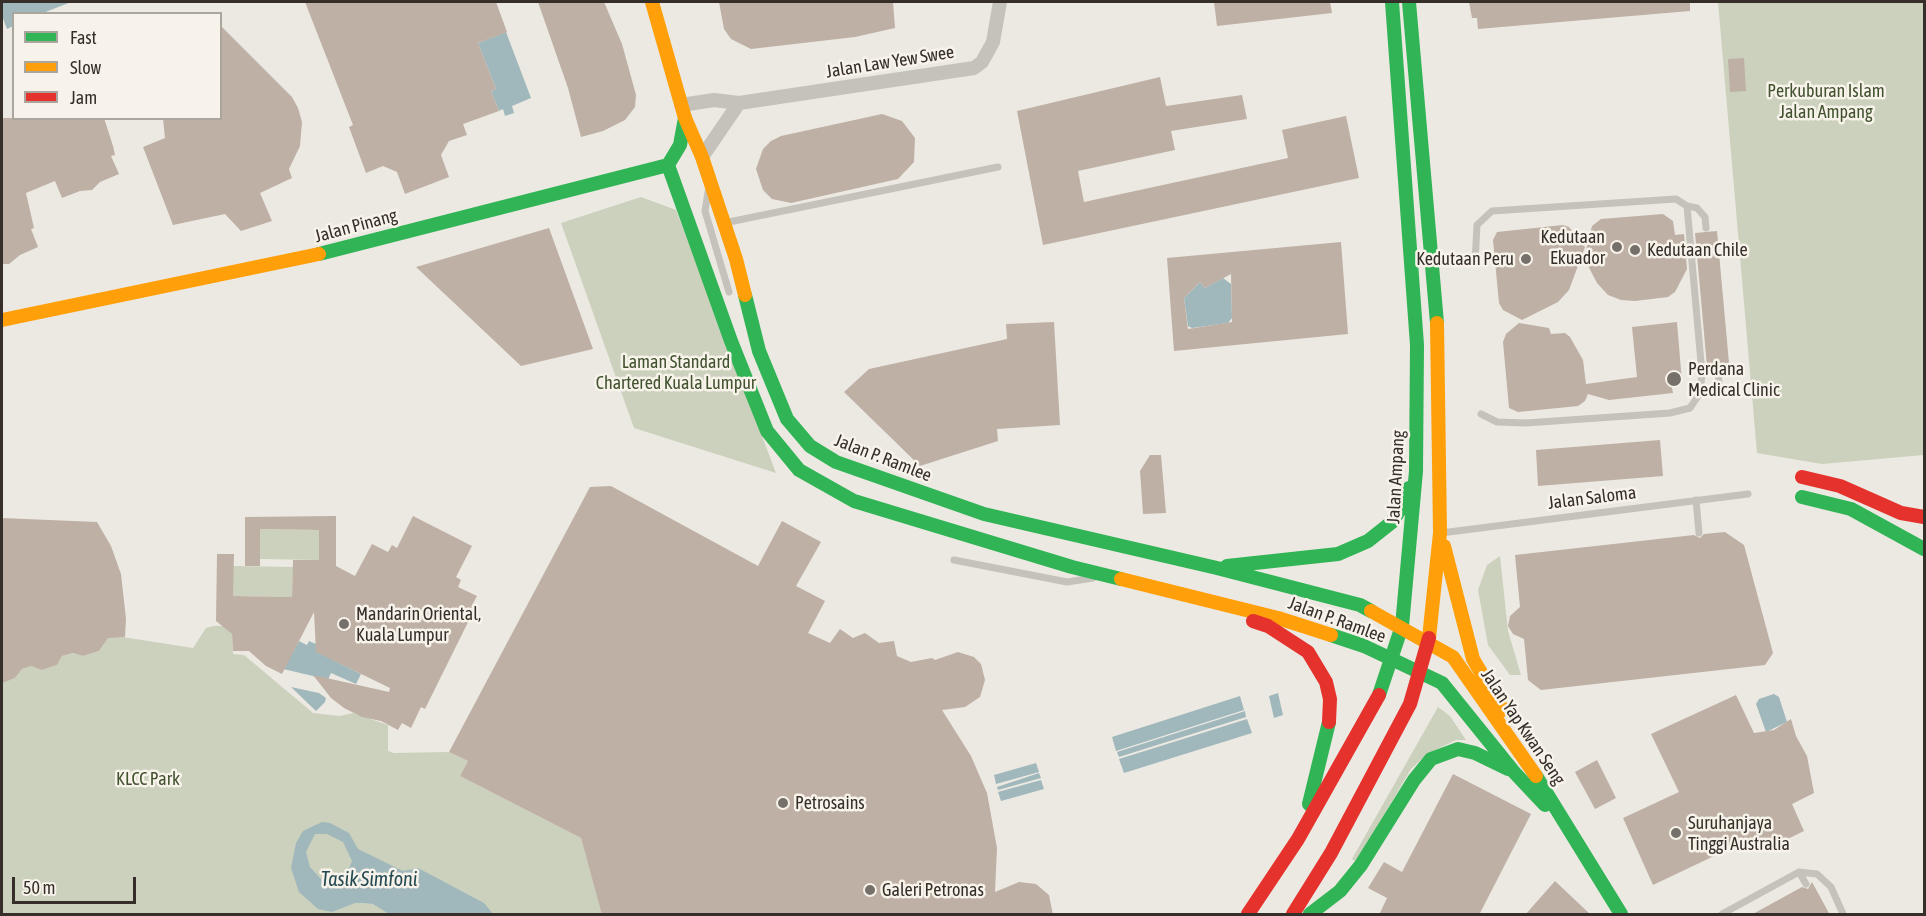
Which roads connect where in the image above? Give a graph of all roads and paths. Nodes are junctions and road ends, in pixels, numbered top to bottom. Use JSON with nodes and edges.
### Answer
{"nodes":[{"id":1,"x":652,"y":2,"type":"edge"},
{"id":2,"x":999,"y":2,"type":"edge"},
{"id":3,"x":1392,"y":2,"type":"edge"},
{"id":4,"x":1409,"y":2,"type":"edge"},
{"id":5,"x":739,"y":104,"type":"junction"},
{"id":6,"x":683,"y":111,"type":"junction"},
{"id":7,"x":702,"y":157,"type":"junction"},
{"id":8,"x":668,"y":165,"type":"junction"},
{"id":9,"x":998,"y":167,"type":"dead end"},
{"id":10,"x":710,"y":181,"type":"junction"},
{"id":11,"x":1686,"y":206,"type":"junction"},
{"id":12,"x":724,"y":223,"type":"junction"},
{"id":13,"x":1706,"y":228,"type":"dead end"},
{"id":14,"x":1475,"y":262,"type":"dead end"},
{"id":15,"x":729,"y":292,"type":"dead end"},
{"id":16,"x":2,"y":320,"type":"edge"},
{"id":17,"x":1718,"y":370,"type":"dead end"},
{"id":18,"x":1700,"y":393,"type":"junction"},
{"id":19,"x":1481,"y":414,"type":"dead end"},
{"id":20,"x":1416,"y":471,"type":"junction"},
{"id":21,"x":1802,"y":477,"type":"dead end"},
{"id":22,"x":1748,"y":494,"type":"dead end"},
{"id":23,"x":1802,"y":497,"type":"dead end"},
{"id":24,"x":1696,"y":500,"type":"junction"},
{"id":25,"x":1924,"y":517,"type":"edge"},
{"id":26,"x":1440,"y":533,"type":"junction"},
{"id":27,"x":1698,"y":533,"type":"dead end"},
{"id":28,"x":1924,"y":549,"type":"edge"},
{"id":29,"x":954,"y":560,"type":"dead end"},
{"id":30,"x":1217,"y":567,"type":"junction"},
{"id":31,"x":1107,"y":576,"type":"junction"},
{"id":32,"x":1189,"y":596,"type":"junction"},
{"id":33,"x":1402,"y":626,"type":"junction"},
{"id":34,"x":1428,"y":641,"type":"junction"},
{"id":35,"x":1392,"y":660,"type":"junction"},
{"id":36,"x":1419,"y":671,"type":"junction"},
{"id":37,"x":1528,"y":762,"type":"junction"},
{"id":38,"x":1513,"y":771,"type":"junction"},
{"id":39,"x":1298,"y":839,"type":"junction"},
{"id":40,"x":1577,"y":843,"type":"junction"},
{"id":41,"x":1799,"y":872,"type":"junction"},
{"id":42,"x":1806,"y":884,"type":"dead end"},
{"id":43,"x":1248,"y":915,"type":"edge"},
{"id":44,"x":1293,"y":915,"type":"edge"},
{"id":45,"x":1310,"y":915,"type":"edge"},
{"id":46,"x":1621,"y":915,"type":"edge"},
{"id":47,"x":1722,"y":915,"type":"edge"},
{"id":48,"x":1843,"y":915,"type":"edge"}],
"edges":[{"from":1,"to":6,"type":"main road","name":"Jalan P. Ramlee"},
{"from":2,"to":5,"type":"street","name":"Jalan Law Yew Swee"},
{"from":3,"to":20,"type":"main road","name":"Jalan Ampang"},
{"from":4,"to":26,"type":"main road"},
{"from":5,"to":6,"type":"street","name":"Jalan Law Yew Swee"},
{"from":5,"to":7,"type":"street"},
{"from":6,"to":7,"type":"main road","name":"Jalan P. Ramlee"},
{"from":6,"to":8,"type":"main road"},
{"from":7,"to":10,"type":"main road","name":"Jalan P. Ramlee"},
{"from":8,"to":16,"type":"main road","name":"Jalan Pinang"},
{"from":8,"to":31,"type":"main road","name":"Jalan P. Ramlee"},
{"from":9,"to":12,"type":"lane"},
{"from":10,"to":12,"type":"main road","name":"Jalan P. Ramlee"},
{"from":10,"to":15,"type":"lane"},
{"from":11,"to":13,"type":"lane"},
{"from":11,"to":14,"type":"lane"},
{"from":11,"to":18,"type":"lane"},
{"from":12,"to":30,"type":"main road","name":"Jalan P. Ramlee"},
{"from":17,"to":18,"type":"lane"},
{"from":18,"to":19,"type":"lane"},
{"from":20,"to":30,"type":"main road"},
{"from":20,"to":33,"type":"main road","name":"Jalan Ampang"},
{"from":21,"to":25,"type":"main road"},
{"from":22,"to":24,"type":"lane","name":"Jalan Saloma"},
{"from":23,"to":28,"type":"main road"},
{"from":24,"to":26,"type":"lane","name":"Jalan Saloma"},
{"from":24,"to":27,"type":"lane"},
{"from":26,"to":34,"type":"main road"},
{"from":26,"to":37,"type":"main road"},
{"from":29,"to":31,"type":"lane"},
{"from":30,"to":33,"type":"main road","name":"Jalan P. Ramlee"},
{"from":31,"to":32,"type":"main road","name":"Jalan P. Ramlee"},
{"from":32,"to":35,"type":"main road","name":"Jalan P. Ramlee"},
{"from":32,"to":39,"type":"main road"},
{"from":33,"to":34,"type":"main road","name":"Jalan P. Ramlee"},
{"from":33,"to":35,"type":"main road","name":"Jalan Ampang"},
{"from":34,"to":36,"type":"main road"},
{"from":34,"to":37,"type":"main road","name":"Jalan Yap Kwan Seng"},
{"from":35,"to":36,"type":"main road","name":"Jalan P. Ramlee"},
{"from":35,"to":39,"type":"main road","name":"Jalan Ampang"},
{"from":36,"to":38,"type":"main road","name":"Jalan Yap Kwan Seng"},
{"from":36,"to":44,"type":"main road"},
{"from":37,"to":40,"type":"main road","name":"Jalan Yap Kwan Seng"},
{"from":38,"to":40,"type":"main road","name":"Jalan Yap Kwan Seng"},
{"from":38,"to":45,"type":"main road"},
{"from":39,"to":43,"type":"main road","name":"Jalan Ampang"},
{"from":40,"to":46,"type":"main road","name":"Jalan Yap Kwan Seng"},
{"from":41,"to":42,"type":"lane"},
{"from":41,"to":47,"type":"lane"},
{"from":41,"to":48,"type":"lane"}]}
